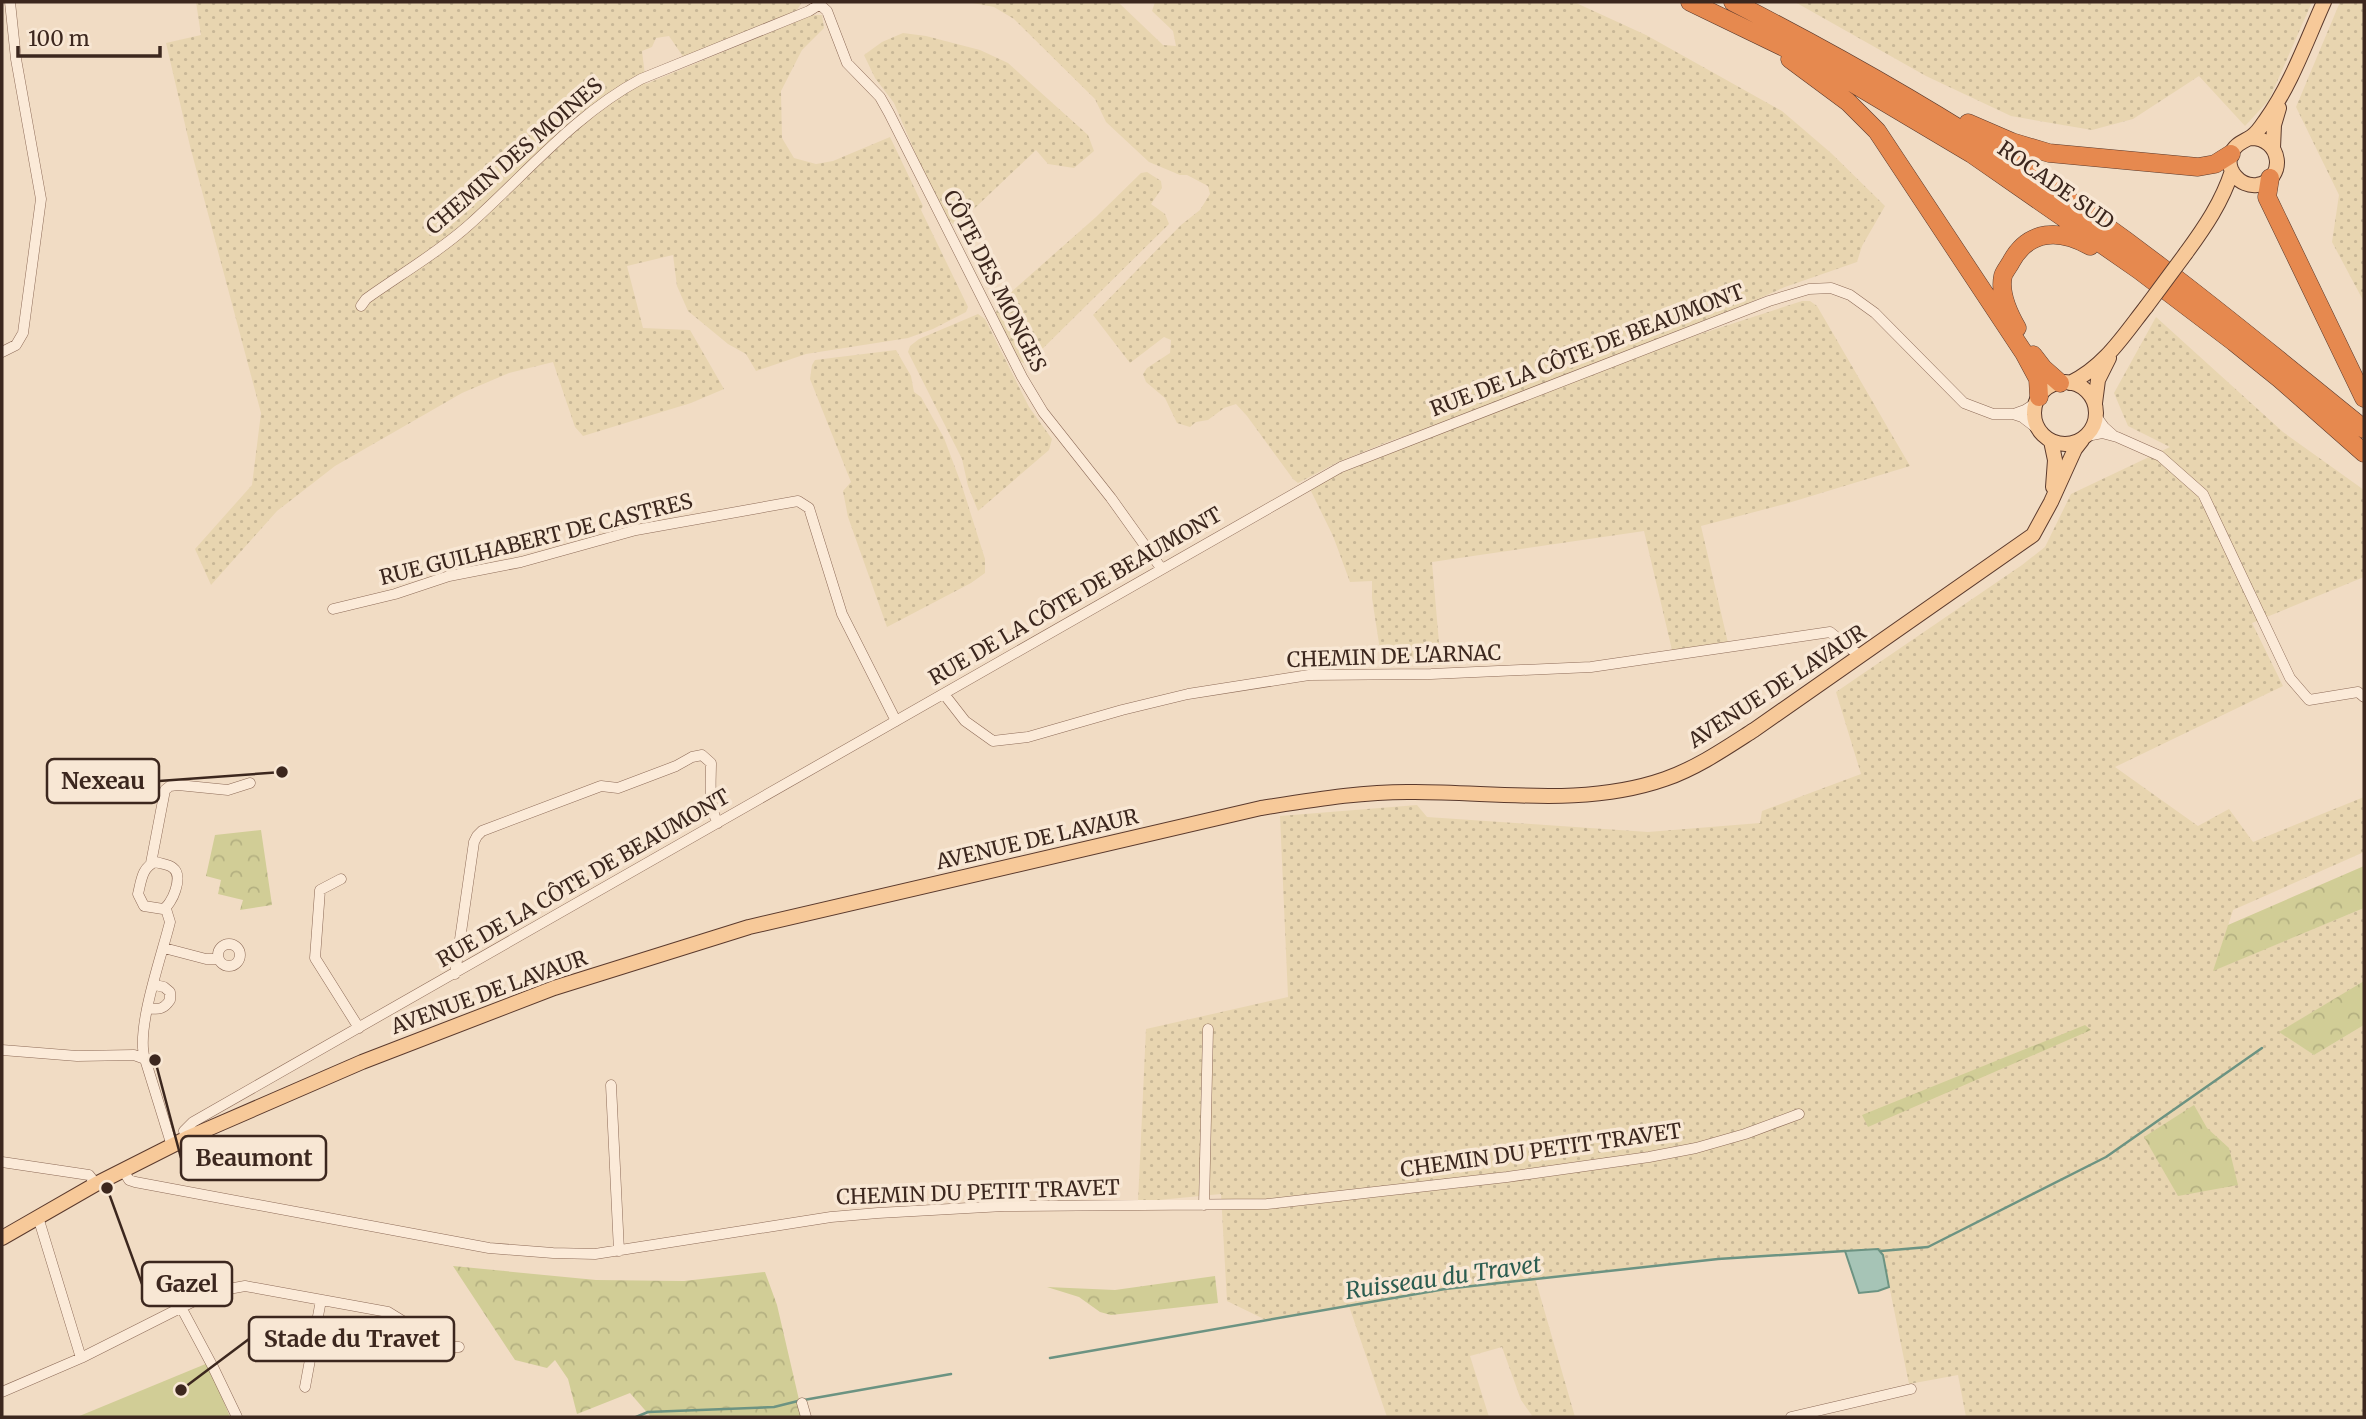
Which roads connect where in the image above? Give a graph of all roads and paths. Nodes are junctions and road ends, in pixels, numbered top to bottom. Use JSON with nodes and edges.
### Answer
{"nodes":[{"id":1,"x":10,"y":2,"type":"edge"},
{"id":2,"x":1690,"y":2,"type":"edge"},
{"id":3,"x":1733,"y":2,"type":"edge"},
{"id":4,"x":2324,"y":2,"type":"edge"},
{"id":5,"x":818,"y":3,"type":"edge"},
{"id":6,"x":1715,"y":13,"type":"junction"},
{"id":7,"x":1893,"y":89,"type":"junction"},
{"id":8,"x":2283,"y":93,"type":"junction"},
{"id":9,"x":2250,"y":138,"type":"junction"},
{"id":10,"x":2273,"y":148,"type":"junction"},
{"id":11,"x":2232,"y":163,"type":"junction"},
{"id":12,"x":2262,"y":182,"type":"junction"},
{"id":13,"x":2210,"y":220,"type":"junction"},
{"id":14,"x":2138,"y":270,"type":"junction"},
{"id":15,"x":361,"y":306,"type":"dead end"},
{"id":16,"x":2113,"y":350,"type":"junction"},
{"id":17,"x":2,"y":352,"type":"edge"},
{"id":18,"x":2065,"y":383,"type":"junction"},
{"id":19,"x":2364,"y":398,"type":"edge"},
{"id":20,"x":2038,"y":400,"type":"junction"},
{"id":21,"x":2096,"y":410,"type":"junction"},
{"id":22,"x":2014,"y":414,"type":"junction"},
{"id":23,"x":2364,"y":429,"type":"edge"},
{"id":24,"x":2039,"y":430,"type":"junction"},
{"id":25,"x":2117,"y":437,"type":"junction"},
{"id":26,"x":2084,"y":438,"type":"junction"},
{"id":27,"x":2051,"y":441,"type":"junction"},
{"id":28,"x":2364,"y":453,"type":"edge"},
{"id":29,"x":2051,"y":502,"type":"junction"},
{"id":30,"x":1161,"y":568,"type":"junction"},
{"id":31,"x":333,"y":609,"type":"dead end"},
{"id":32,"x":1860,"y":656,"type":"junction"},
{"id":33,"x":944,"y":694,"type":"junction"},
{"id":34,"x":2364,"y":697,"type":"edge"},
{"id":35,"x":896,"y":721,"type":"junction"},
{"id":36,"x":250,"y":783,"type":"dead end"},
{"id":37,"x":718,"y":823,"type":"junction"},
{"id":38,"x":151,"y":863,"type":"junction"},
{"id":39,"x":341,"y":879,"type":"dead end"},
{"id":40,"x":166,"y":909,"type":"junction"},
{"id":41,"x":164,"y":948,"type":"junction"},
{"id":42,"x":218,"y":960,"type":"dead end"},
{"id":43,"x":454,"y":974,"type":"junction"},
{"id":44,"x":155,"y":985,"type":"junction"},
{"id":45,"x":148,"y":1007,"type":"junction"},
{"id":46,"x":359,"y":1028,"type":"junction"},
{"id":47,"x":1208,"y":1029,"type":"dead end"},
{"id":48,"x":2,"y":1051,"type":"edge"},
{"id":49,"x":145,"y":1059,"type":"junction"},
{"id":50,"x":611,"y":1085,"type":"dead end"},
{"id":51,"x":1799,"y":1114,"type":"dead end"},
{"id":52,"x":187,"y":1139,"type":"junction"},
{"id":53,"x":172,"y":1146,"type":"junction"},
{"id":54,"x":2,"y":1162,"type":"edge"},
{"id":55,"x":123,"y":1170,"type":"junction"},
{"id":56,"x":96,"y":1184,"type":"junction"},
{"id":57,"x":1204,"y":1205,"type":"junction"},
{"id":58,"x":38,"y":1217,"type":"junction"},
{"id":59,"x":2,"y":1237,"type":"edge"},
{"id":60,"x":618,"y":1251,"type":"junction"},
{"id":61,"x":321,"y":1300,"type":"junction"},
{"id":62,"x":182,"y":1309,"type":"junction"},
{"id":63,"x":459,"y":1347,"type":"dead end"},
{"id":64,"x":81,"y":1358,"type":"junction"},
{"id":65,"x":305,"y":1387,"type":"dead end"},
{"id":66,"x":1911,"y":1389,"type":"dead end"},
{"id":67,"x":2,"y":1392,"type":"edge"},
{"id":68,"x":802,"y":1403,"type":"dead end"},
{"id":69,"x":237,"y":1417,"type":"edge"},
{"id":70,"x":806,"y":1417,"type":"edge"},
{"id":71,"x":1791,"y":1417,"type":"edge"}],
"edges":[{"from":1,"to":17,"type":"street"},
{"from":2,"to":6,"type":"highway","name":"ROCADE SUD"},
{"from":3,"to":7,"type":"highway","name":"ROCADE SUD"},
{"from":4,"to":8,"type":"main road"},
{"from":5,"to":15,"type":"street","name":"CHEMIN DES MOINES"},
{"from":5,"to":30,"type":"street","name":"CÔTE DES MONGES"},
{"from":6,"to":14,"type":"highway","name":"ROCADE SUD"},
{"from":6,"to":20,"type":"highway"},
{"from":7,"to":11,"type":"highway"},
{"from":7,"to":23,"type":"highway","name":"ROCADE SUD"},
{"from":8,"to":9,"type":"main road"},
{"from":8,"to":10,"type":"main road"},
{"from":9,"to":10,"type":"main road"},
{"from":9,"to":11,"type":"main road"},
{"from":10,"to":12,"type":"main road"},
{"from":11,"to":12,"type":"main road"},
{"from":11,"to":13,"type":"main road"},
{"from":12,"to":13,"type":"main road"},
{"from":12,"to":19,"type":"highway"},
{"from":13,"to":16,"type":"main road","bridge":true},
{"from":14,"to":18,"type":"highway"},
{"from":14,"to":28,"type":"highway","name":"ROCADE SUD"},
{"from":16,"to":18,"type":"main road"},
{"from":16,"to":21,"type":"main road"},
{"from":18,"to":20,"type":"main road"},
{"from":18,"to":21,"type":"main road"},
{"from":20,"to":22,"type":"street"},
{"from":20,"to":24,"type":"main road"},
{"from":21,"to":25,"type":"street"},
{"from":21,"to":26,"type":"main road"},
{"from":22,"to":24,"type":"street","name":"RUE DE LA CÔTE DE BEAUMONT"},
{"from":22,"to":30,"type":"street","name":"RUE DE LA CÔTE DE BEAUMONT"},
{"from":24,"to":27,"type":"main road"},
{"from":25,"to":26,"type":"street"},
{"from":25,"to":34,"type":"street"},
{"from":26,"to":27,"type":"main road"},
{"from":26,"to":29,"type":"main road","name":"AVENUE DE LAVAUR"},
{"from":27,"to":29,"type":"main road"},
{"from":29,"to":32,"type":"main road","name":"AVENUE DE LAVAUR"},
{"from":30,"to":33,"type":"street","name":"RUE DE LA CÔTE DE BEAUMONT"},
{"from":31,"to":35,"type":"street","name":"RUE GUILHABERT DE CASTRES"},
{"from":32,"to":33,"type":"street","name":"CHEMIN DE L'ARNAC"},
{"from":32,"to":52,"type":"main road","name":"AVENUE DE LAVAUR"},
{"from":33,"to":35,"type":"street","name":"RUE DE LA CÔTE DE BEAUMONT"},
{"from":35,"to":37,"type":"street","name":"RUE DE LA CÔTE DE BEAUMONT"},
{"from":36,"to":38,"type":"street"},
{"from":37,"to":43,"type":"street","name":"RUE DE LA CÔTE DE BEAUMONT"},
{"from":37,"to":43,"type":"street"},
{"from":38,"to":40,"type":"street"},
{"from":38,"to":40,"type":"street"},
{"from":39,"to":46,"type":"street"},
{"from":40,"to":41,"type":"street"},
{"from":41,"to":42,"type":"street"},
{"from":41,"to":44,"type":"street"},
{"from":43,"to":46,"type":"street","name":"RUE DE LA CÔTE DE BEAUMONT"},
{"from":44,"to":45,"type":"street"},
{"from":44,"to":45,"type":"street"},
{"from":45,"to":49,"type":"street"},
{"from":46,"to":52,"type":"street","name":"RUE DE LA CÔTE DE BEAUMONT"},
{"from":47,"to":57,"type":"street"},
{"from":48,"to":49,"type":"street"},
{"from":49,"to":53,"type":"street"},
{"from":50,"to":60,"type":"street"},
{"from":51,"to":57,"type":"street","name":"CHEMIN DU PETIT TRAVET"},
{"from":52,"to":53,"type":"main road","name":"AVENUE DE LAVAUR"},
{"from":53,"to":55,"type":"main road","name":"AVENUE DE LAVAUR"},
{"from":54,"to":56,"type":"street"},
{"from":55,"to":56,"type":"main road","name":"AVENUE DE LAVAUR"},
{"from":55,"to":60,"type":"street","name":"CHEMIN DU PETIT TRAVET"},
{"from":56,"to":58,"type":"main road","name":"AVENUE DE LAVAUR"},
{"from":57,"to":60,"type":"street","name":"CHEMIN DU PETIT TRAVET"},
{"from":58,"to":59,"type":"main road","name":"AVENUE DE LAVAUR"},
{"from":58,"to":64,"type":"street"},
{"from":61,"to":62,"type":"street"},
{"from":61,"to":63,"type":"street"},
{"from":61,"to":65,"type":"street"},
{"from":62,"to":64,"type":"street"},
{"from":62,"to":69,"type":"street"},
{"from":64,"to":67,"type":"street"},
{"from":66,"to":71,"type":"street"},
{"from":68,"to":70,"type":"street"}]}
